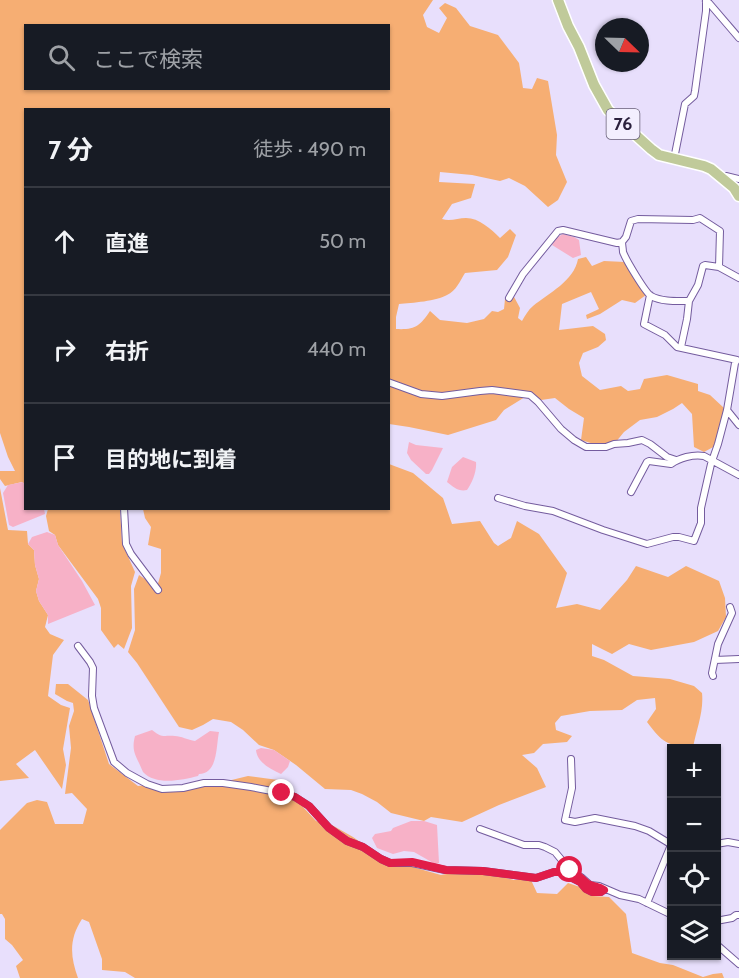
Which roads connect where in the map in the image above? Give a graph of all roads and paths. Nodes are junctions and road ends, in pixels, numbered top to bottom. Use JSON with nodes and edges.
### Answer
{"nodes":[{"id":1,"x":558,"y":0,"type":"edge"},
{"id":2,"x":706,"y":1,"type":"edge"},
{"id":3,"x":739,"y":38,"type":"edge"},
{"id":4,"x":674,"y":159,"type":"junction"},
{"id":5,"x":721,"y":177,"type":"junction"},
{"id":6,"x":739,"y":179,"type":"edge"},
{"id":7,"x":739,"y":196,"type":"edge"},
{"id":8,"x":622,"y":242,"type":"junction"},
{"id":9,"x":719,"y":267,"type":"junction"},
{"id":10,"x":739,"y":278,"type":"edge"},
{"id":11,"x":650,"y":296,"type":"junction"},
{"id":12,"x":509,"y":298,"type":"dead end"},
{"id":13,"x":689,"y":301,"type":"junction"},
{"id":14,"x":681,"y":347,"type":"junction"},
{"id":15,"x":738,"y":359,"type":"edge"},
{"id":16,"x":390,"y":383,"type":"edge"},
{"id":17,"x":727,"y":411,"type":"junction"},
{"id":18,"x":739,"y":425,"type":"edge"},
{"id":19,"x":676,"y":460,"type":"junction"},
{"id":20,"x":712,"y":460,"type":"junction"},
{"id":21,"x":739,"y":474,"type":"edge"},
{"id":22,"x":631,"y":492,"type":"dead end"},
{"id":23,"x":498,"y":498,"type":"dead end"},
{"id":24,"x":124,"y":510,"type":"edge"},
{"id":25,"x":158,"y":590,"type":"dead end"},
{"id":26,"x":730,"y":607,"type":"dead end"},
{"id":27,"x":78,"y":646,"type":"dead end"},
{"id":28,"x":739,"y":659,"type":"edge"},
{"id":29,"x":715,"y":660,"type":"junction"},
{"id":30,"x":713,"y":676,"type":"dead end"},
{"id":31,"x":571,"y":759,"type":"dead end"},
{"id":32,"x":480,"y":829,"type":"dead end"},
{"id":33,"x":667,"y":842,"type":"edge"},
{"id":34,"x":721,"y":843,"type":"edge"},
{"id":35,"x":739,"y":844,"type":"edge"},
{"id":36,"x":668,"y":852,"type":"edge"},
{"id":37,"x":604,"y":890,"type":"junction"},
{"id":38,"x":647,"y":903,"type":"junction"},
{"id":39,"x":667,"y":913,"type":"edge"},
{"id":40,"x":739,"y":915,"type":"edge"},
{"id":41,"x":721,"y":920,"type":"edge"},
{"id":42,"x":721,"y":948,"type":"edge"},
{"id":43,"x":739,"y":964,"type":"edge"}],
"edges":[{"from":1,"to":4,"type":"main road","number":"76"},
{"from":2,"to":3,"type":"street"},
{"from":2,"to":4,"type":"street"},
{"from":4,"to":5,"type":"main road","number":"76"},
{"from":5,"to":6,"type":"street"},
{"from":5,"to":7,"type":"main road","number":"76"},
{"from":8,"to":9,"type":"street"},
{"from":8,"to":11,"type":"street"},
{"from":8,"to":12,"type":"street"},
{"from":9,"to":10,"type":"street"},
{"from":9,"to":13,"type":"street"},
{"from":11,"to":13,"type":"street"},
{"from":11,"to":14,"type":"street"},
{"from":13,"to":14,"type":"street"},
{"from":14,"to":15,"type":"street"},
{"from":15,"to":17,"type":"street"},
{"from":16,"to":19,"type":"street"},
{"from":17,"to":18,"type":"street"},
{"from":17,"to":20,"type":"street"},
{"from":19,"to":20,"type":"street"},
{"from":19,"to":22,"type":"street"},
{"from":20,"to":21,"type":"street"},
{"from":20,"to":23,"type":"street"},
{"from":24,"to":25,"type":"street"},
{"from":26,"to":29,"type":"street"},
{"from":27,"to":37,"type":"street"},
{"from":28,"to":29,"type":"street"},
{"from":29,"to":30,"type":"street"},
{"from":31,"to":33,"type":"street"},
{"from":32,"to":37,"type":"street"},
{"from":34,"to":35,"type":"street"},
{"from":36,"to":38,"type":"street"},
{"from":37,"to":38,"type":"street"},
{"from":38,"to":39,"type":"street"},
{"from":40,"to":41,"type":"street"},
{"from":42,"to":43,"type":"street"}]}
